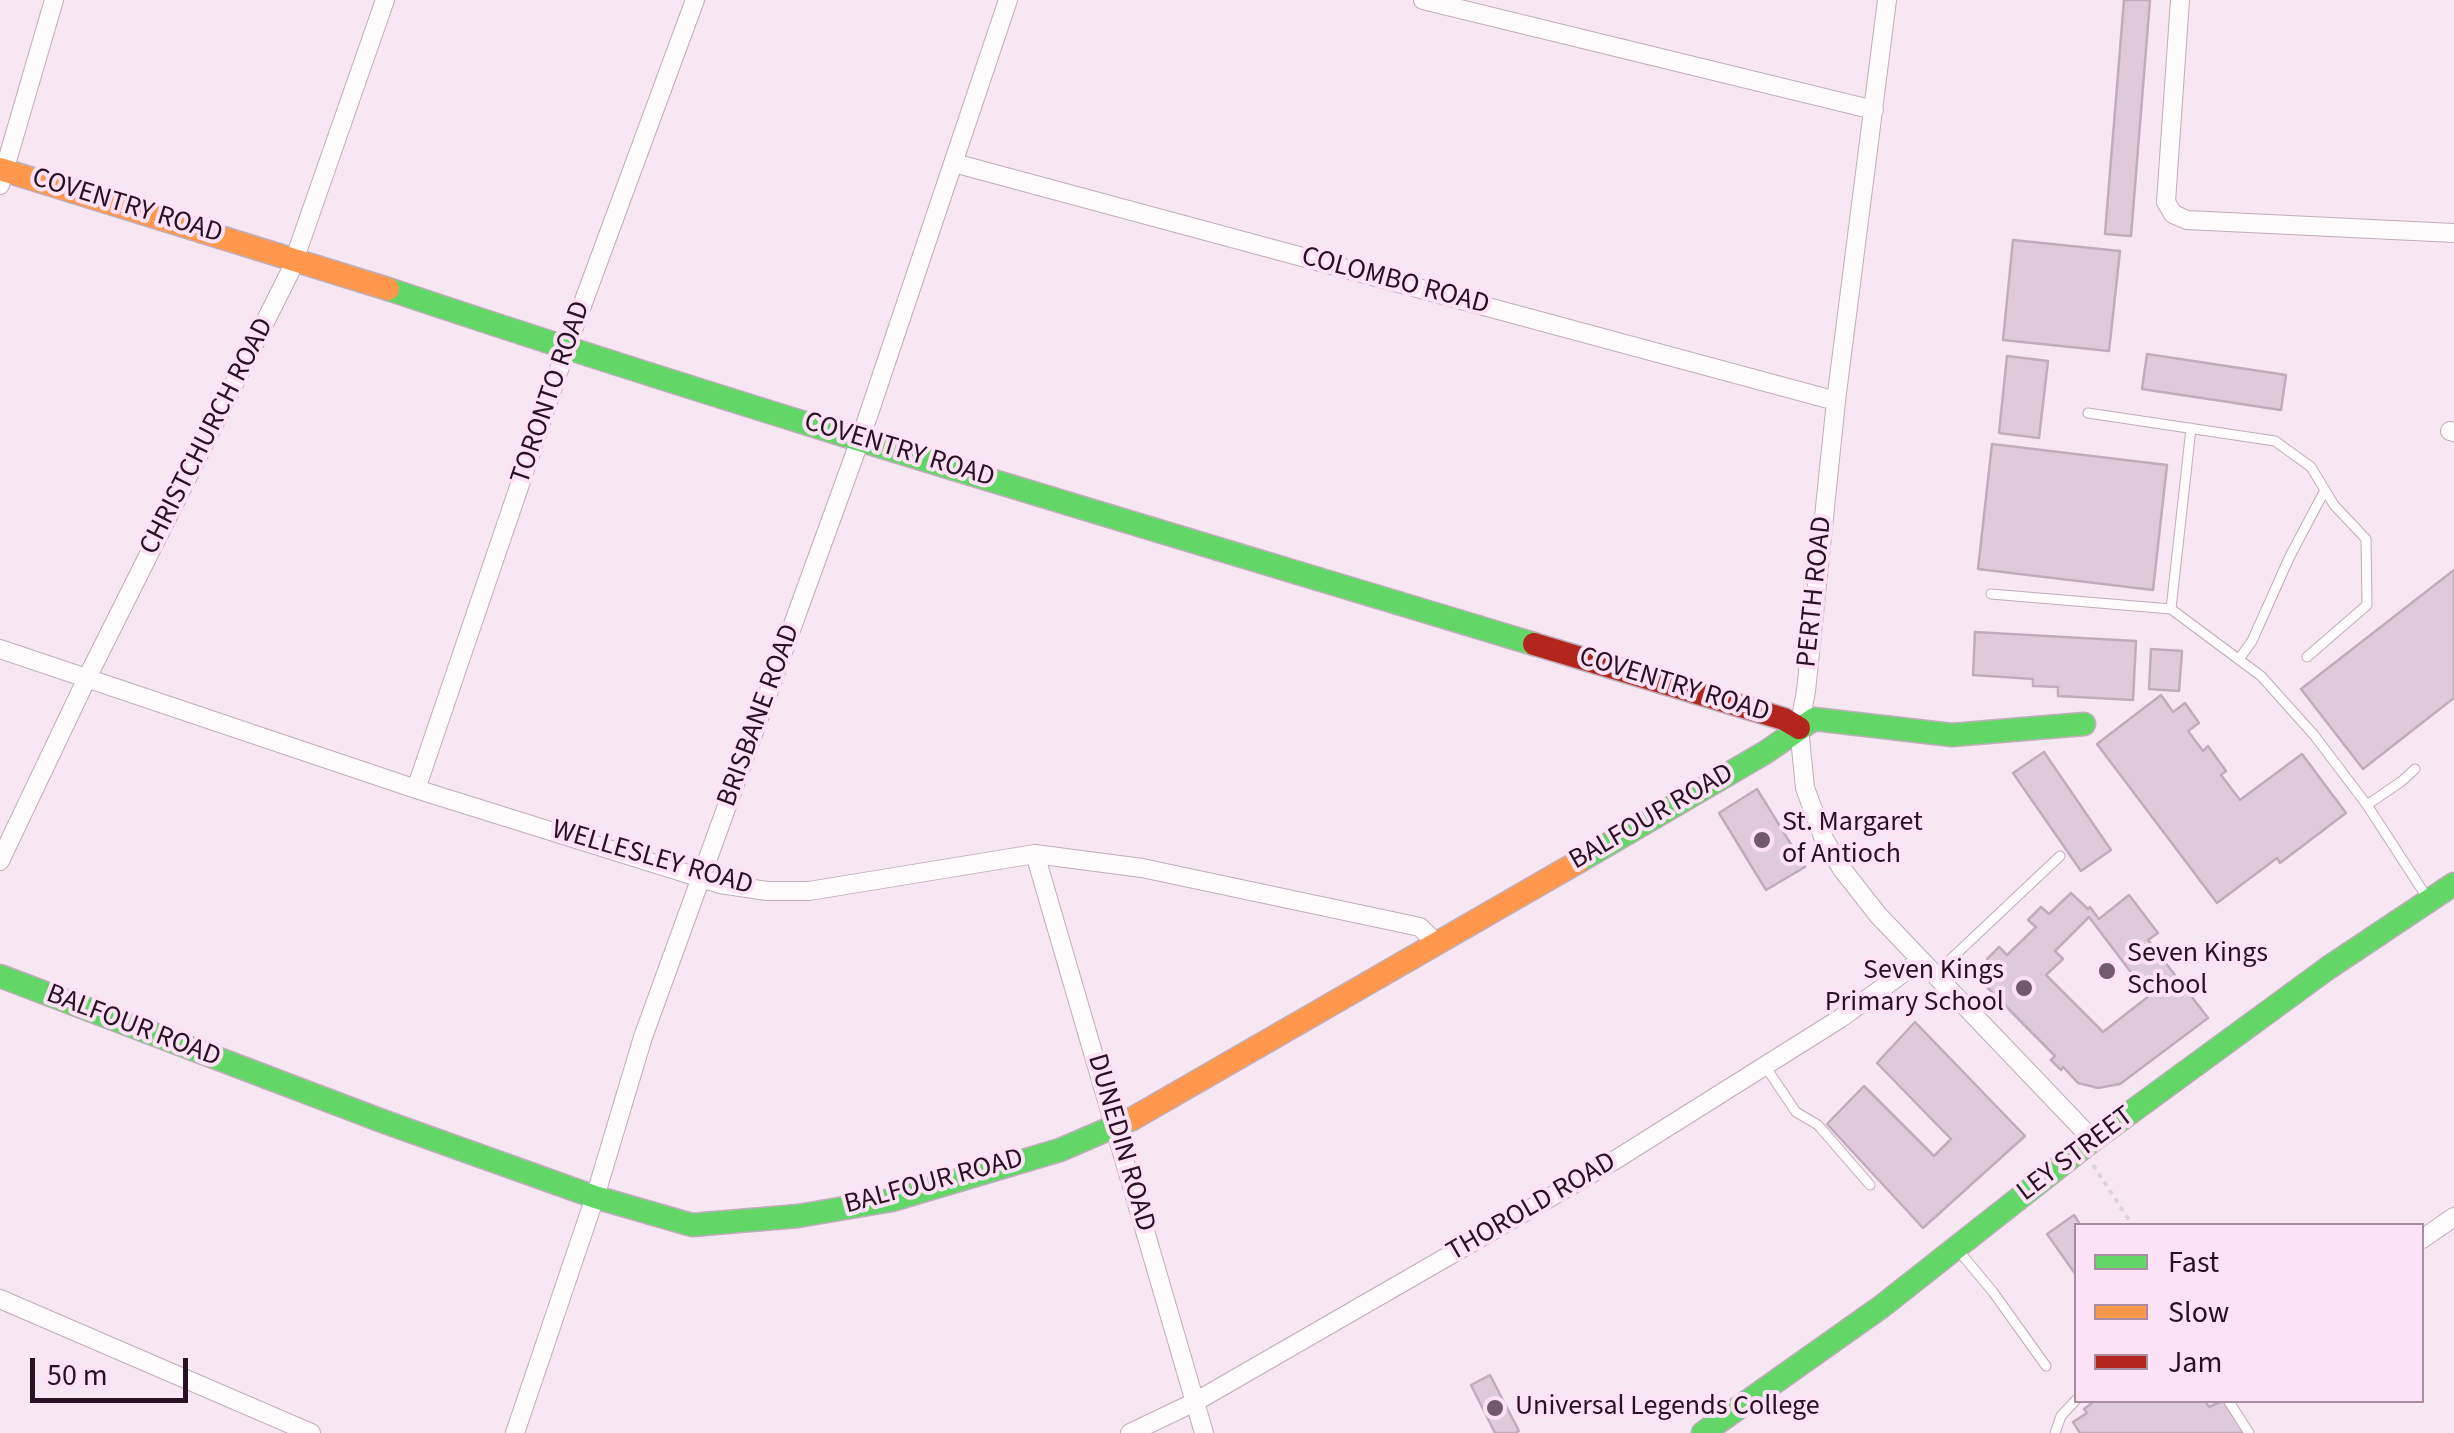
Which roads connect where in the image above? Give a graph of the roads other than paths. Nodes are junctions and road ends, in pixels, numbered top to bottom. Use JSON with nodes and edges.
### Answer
{"nodes":[{"id":1,"x":54,"y":0,"type":"edge"},
{"id":2,"x":385,"y":0,"type":"edge"},
{"id":3,"x":695,"y":0,"type":"edge"},
{"id":4,"x":1008,"y":0,"type":"edge"},
{"id":5,"x":1423,"y":0,"type":"edge"},
{"id":6,"x":1887,"y":0,"type":"edge"},
{"id":7,"x":2180,"y":0,"type":"edge"},
{"id":8,"x":1874,"y":110,"type":"junction"},
{"id":9,"x":954,"y":163,"type":"junction"},
{"id":10,"x":1,"y":175,"type":"edge"},
{"id":11,"x":2454,"y":233,"type":"edge"},
{"id":12,"x":295,"y":258,"type":"junction"},
{"id":13,"x":566,"y":349,"type":"junction"},
{"id":14,"x":1836,"y":401,"type":"junction"},
{"id":15,"x":2088,"y":413,"type":"dead end"},
{"id":16,"x":2191,"y":428,"type":"junction"},
{"id":17,"x":860,"y":440,"type":"junction"},
{"id":18,"x":2325,"y":490,"type":"junction"},
{"id":19,"x":1992,"y":594,"type":"dead end"},
{"id":20,"x":2172,"y":609,"type":"junction"},
{"id":21,"x":0,"y":649,"type":"edge"},
{"id":22,"x":2308,"y":657,"type":"dead end"},
{"id":23,"x":2238,"y":659,"type":"junction"},
{"id":24,"x":88,"y":676,"type":"junction"},
{"id":25,"x":2084,"y":724,"type":"dead end"},
{"id":26,"x":1799,"y":728,"type":"junction"},
{"id":27,"x":2415,"y":769,"type":"dead end"},
{"id":28,"x":416,"y":789,"type":"junction"},
{"id":29,"x":2367,"y":805,"type":"junction"},
{"id":30,"x":1035,"y":854,"type":"junction"},
{"id":31,"x":2060,"y":856,"type":"dead end"},
{"id":32,"x":0,"y":862,"type":"edge"},
{"id":33,"x":703,"y":879,"type":"junction"},
{"id":34,"x":2454,"y":884,"type":"edge"},
{"id":35,"x":2430,"y":901,"type":"junction"},
{"id":36,"x":1435,"y":942,"type":"junction"},
{"id":37,"x":1921,"y":960,"type":"junction"},
{"id":38,"x":1934,"y":974,"type":"junction"},
{"id":39,"x":0,"y":976,"type":"edge"},
{"id":40,"x":1765,"y":1066,"type":"junction"},
{"id":41,"x":1116,"y":1128,"type":"junction"},
{"id":42,"x":2088,"y":1145,"type":"junction"},
{"id":43,"x":1870,"y":1185,"type":"dead end"},
{"id":44,"x":595,"y":1197,"type":"junction"},
{"id":45,"x":2454,"y":1217,"type":"edge"},
{"id":46,"x":2424,"y":1238,"type":"edge"},
{"id":47,"x":1956,"y":1248,"type":"junction"},
{"id":48,"x":0,"y":1300,"type":"edge"},
{"id":49,"x":2046,"y":1366,"type":"dead end"},
{"id":50,"x":1195,"y":1402,"type":"junction"},
{"id":51,"x":2074,"y":1402,"type":"edge"},
{"id":52,"x":2230,"y":1403,"type":"edge"},
{"id":53,"x":312,"y":1433,"type":"edge"},
{"id":54,"x":515,"y":1433,"type":"edge"},
{"id":55,"x":1130,"y":1433,"type":"edge"},
{"id":56,"x":1204,"y":1433,"type":"edge"},
{"id":57,"x":1703,"y":1433,"type":"edge"},
{"id":58,"x":2055,"y":1433,"type":"edge"},
{"id":59,"x":2249,"y":1433,"type":"edge"}],
"edges":[{"from":1,"to":10,"type":"street"},
{"from":2,"to":12,"type":"street","name":"CHRISTCHURCH ROAD"},
{"from":3,"to":13,"type":"street","name":"TORONTO ROAD"},
{"from":4,"to":9,"type":"street","name":"BRISBANE ROAD"},
{"from":5,"to":8,"type":"street"},
{"from":6,"to":8,"type":"street","name":"PERTH ROAD"},
{"from":7,"to":11,"type":"street"},
{"from":8,"to":14,"type":"street","name":"PERTH ROAD"},
{"from":9,"to":14,"type":"street","name":"COLOMBO ROAD"},
{"from":9,"to":17,"type":"street","name":"BRISBANE ROAD"},
{"from":10,"to":12,"type":"street","name":"COVENTRY ROAD"},
{"from":12,"to":13,"type":"street","name":"COVENTRY ROAD"},
{"from":12,"to":24,"type":"street","name":"CHRISTCHURCH ROAD"},
{"from":13,"to":17,"type":"street","name":"COVENTRY ROAD"},
{"from":13,"to":28,"type":"street","name":"TORONTO ROAD"},
{"from":14,"to":26,"type":"street","name":"PERTH ROAD"},
{"from":15,"to":16,"type":"lane"},
{"from":16,"to":18,"type":"lane"},
{"from":16,"to":20,"type":"lane"},
{"from":17,"to":26,"type":"street","name":"COVENTRY ROAD"},
{"from":17,"to":33,"type":"street","name":"BRISBANE ROAD"},
{"from":18,"to":22,"type":"lane"},
{"from":18,"to":23,"type":"lane"},
{"from":19,"to":20,"type":"lane"},
{"from":20,"to":23,"type":"lane"},
{"from":21,"to":24,"type":"street","name":"WELLESLEY ROAD"},
{"from":23,"to":29,"type":"lane"},
{"from":24,"to":28,"type":"street","name":"WELLESLEY ROAD"},
{"from":24,"to":32,"type":"street","name":"CHRISTCHURCH ROAD"},
{"from":25,"to":26,"type":"street"},
{"from":26,"to":36,"type":"street","name":"BALFOUR ROAD"},
{"from":26,"to":37,"type":"street","name":"PERTH ROAD"},
{"from":27,"to":29,"type":"lane"},
{"from":28,"to":33,"type":"street","name":"WELLESLEY ROAD"},
{"from":29,"to":35,"type":"lane"},
{"from":30,"to":33,"type":"street","name":"WELLESLEY ROAD"},
{"from":30,"to":36,"type":"street","name":"WELLESLEY ROAD"},
{"from":30,"to":41,"type":"street","name":"DUNEDIN ROAD"},
{"from":31,"to":38,"type":"lane"},
{"from":33,"to":44,"type":"street","name":"BRISBANE ROAD"},
{"from":34,"to":35,"type":"street","name":"LEY STREET"},
{"from":35,"to":42,"type":"street","name":"LEY STREET"},
{"from":36,"to":41,"type":"street","name":"BALFOUR ROAD"},
{"from":37,"to":38,"type":"street","name":"PERTH ROAD"},
{"from":37,"to":40,"type":"street","name":"THOROLD ROAD"},
{"from":38,"to":42,"type":"street","name":"PERTH ROAD"},
{"from":39,"to":44,"type":"street","name":"BALFOUR ROAD"},
{"from":40,"to":43,"type":"lane"},
{"from":40,"to":50,"type":"street","name":"THOROLD ROAD"},
{"from":41,"to":44,"type":"street","name":"BALFOUR ROAD"},
{"from":41,"to":50,"type":"street","name":"DUNEDIN ROAD"},
{"from":42,"to":47,"type":"street","name":"LEY STREET"},
{"from":44,"to":54,"type":"street","name":"BRISBANE ROAD"},
{"from":45,"to":46,"type":"street"},
{"from":47,"to":49,"type":"lane"},
{"from":47,"to":57,"type":"street","name":"LEY STREET"},
{"from":48,"to":53,"type":"street"},
{"from":50,"to":55,"type":"street","name":"THOROLD ROAD"},
{"from":50,"to":56,"type":"street","name":"DUNEDIN ROAD"},
{"from":51,"to":58,"type":"lane"},
{"from":52,"to":59,"type":"lane"}]}
